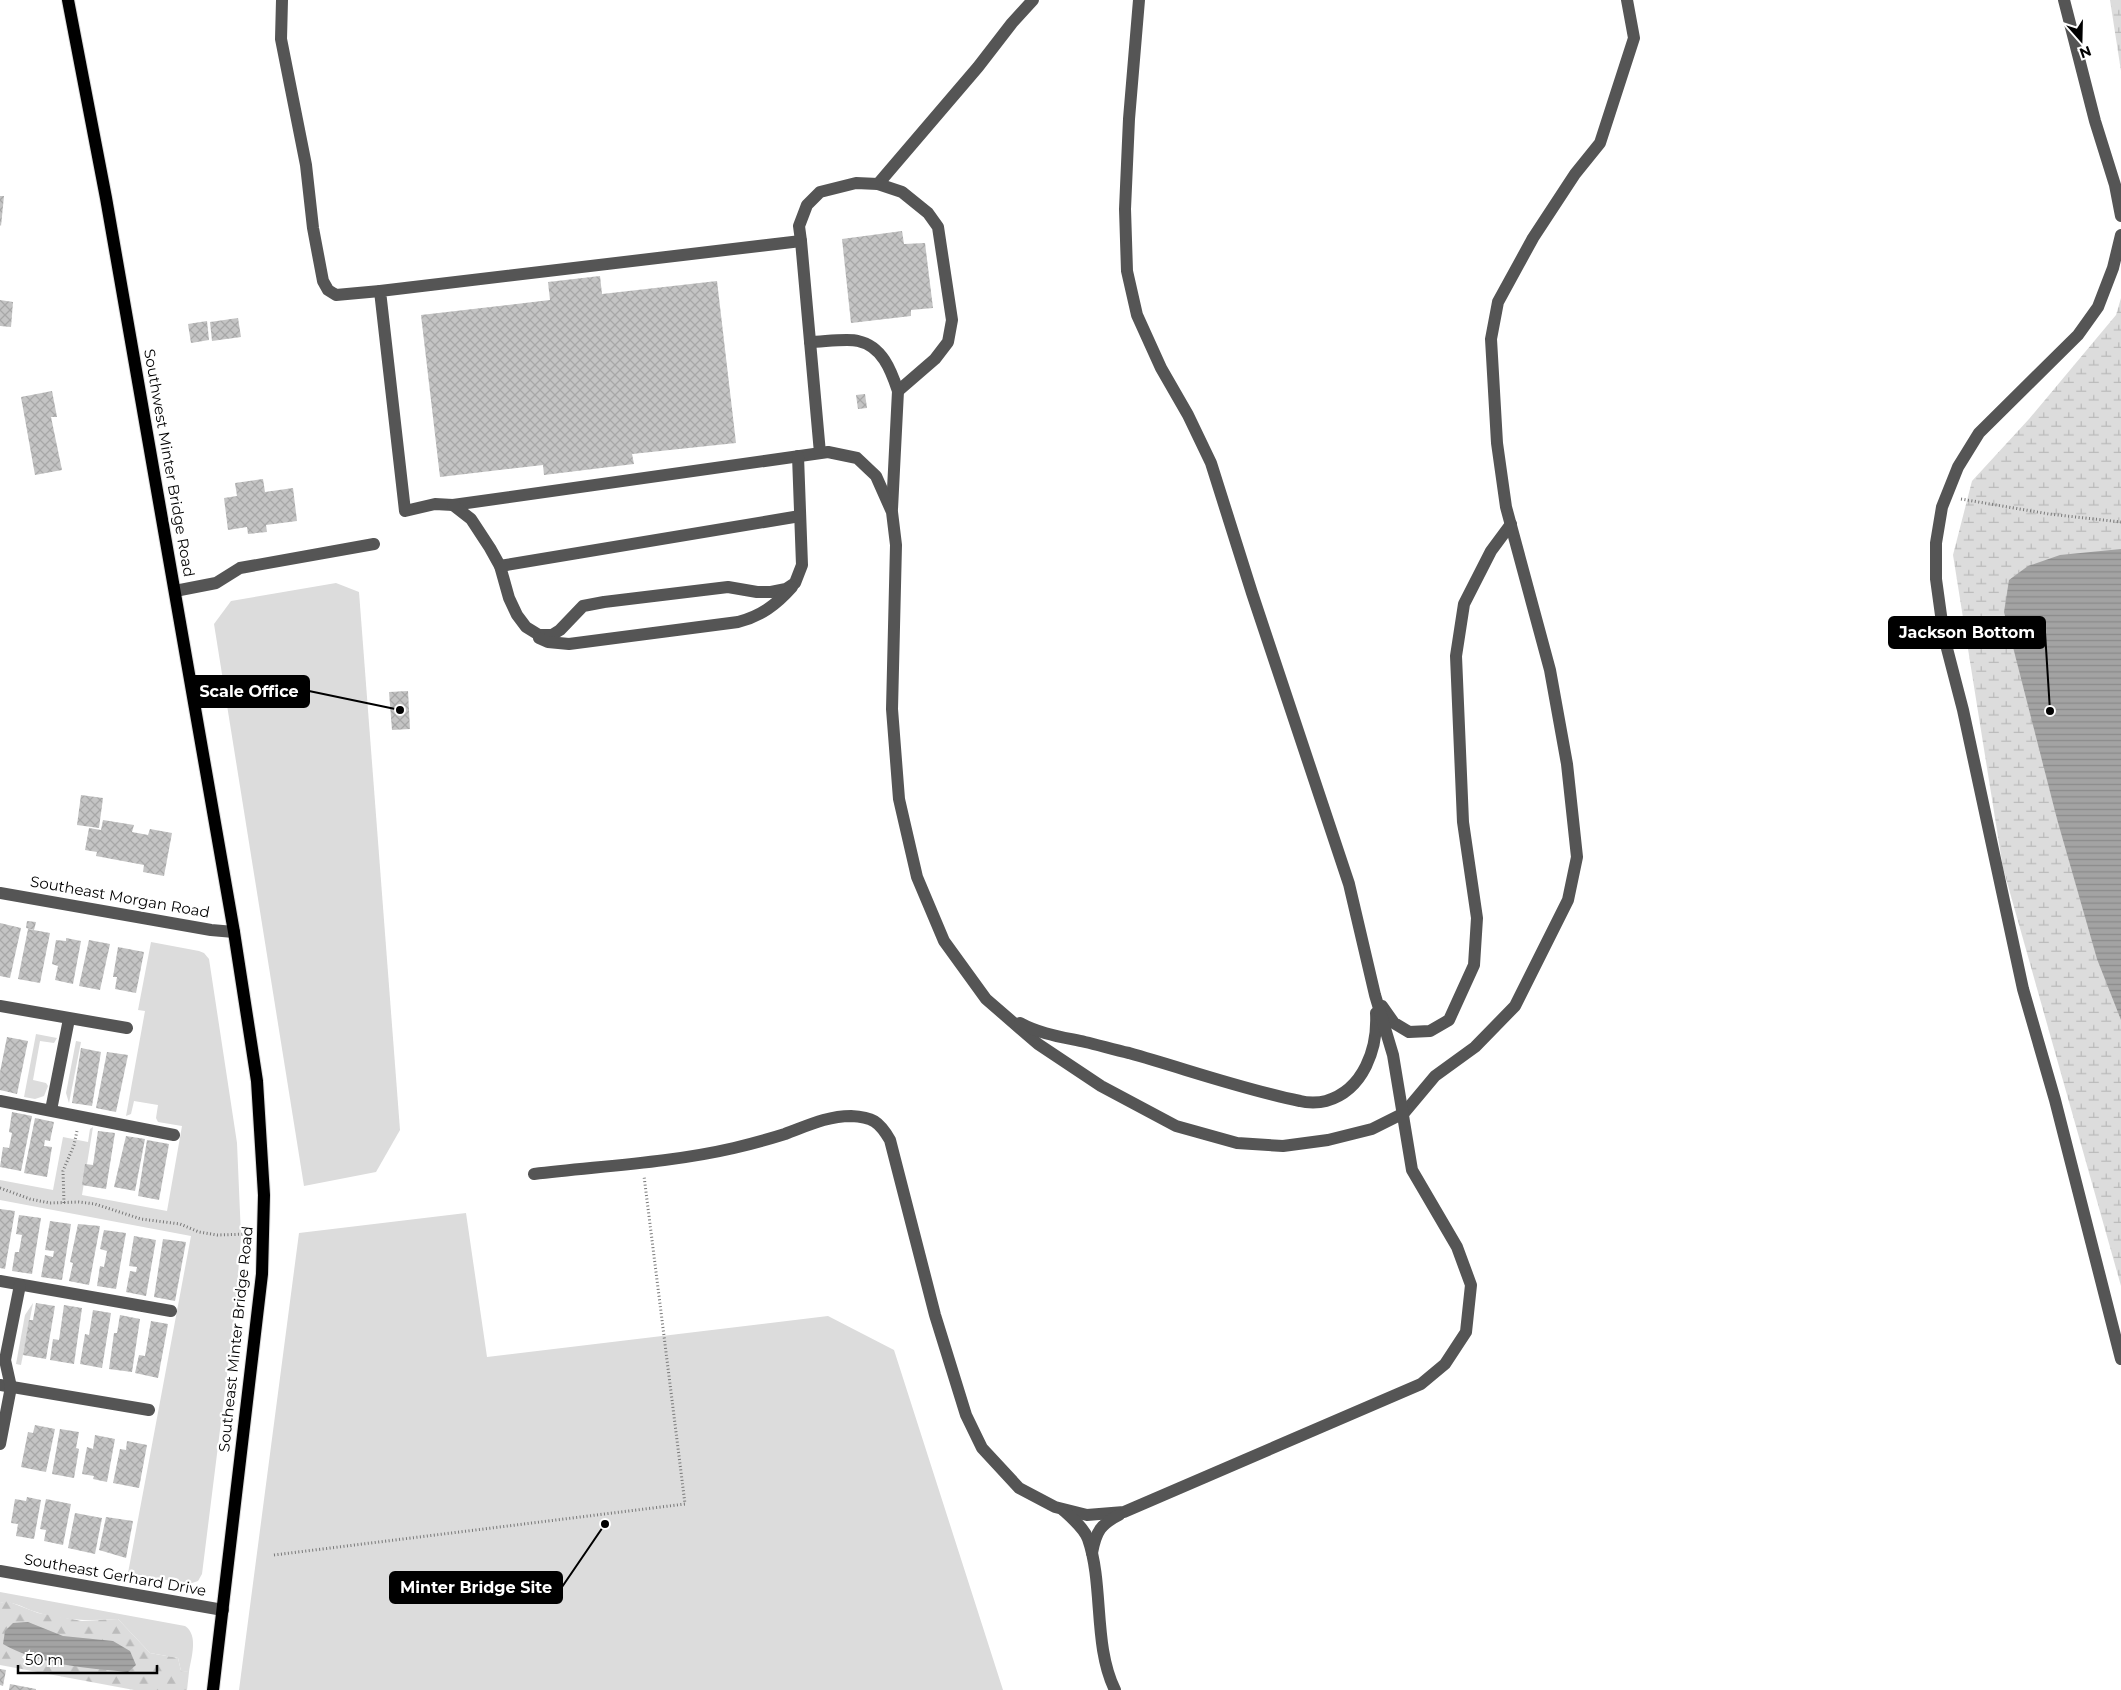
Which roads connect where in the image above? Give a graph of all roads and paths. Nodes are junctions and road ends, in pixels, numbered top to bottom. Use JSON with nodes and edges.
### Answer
{"nodes":[{"id":1,"x":68,"y":0,"type":"edge"},
{"id":2,"x":282,"y":0,"type":"edge"},
{"id":3,"x":1033,"y":0,"type":"edge"},
{"id":4,"x":1139,"y":0,"type":"edge"},
{"id":5,"x":1627,"y":0,"type":"edge"},
{"id":6,"x":2064,"y":0,"type":"edge"},
{"id":7,"x":878,"y":184,"type":"junction"},
{"id":8,"x":2121,"y":216,"type":"edge"},
{"id":9,"x":2121,"y":235,"type":"edge"},
{"id":10,"x":801,"y":241,"type":"junction"},
{"id":11,"x":380,"y":291,"type":"junction"},
{"id":12,"x":810,"y":342,"type":"junction"},
{"id":13,"x":898,"y":391,"type":"junction"},
{"id":14,"x":820,"y":453,"type":"junction"},
{"id":15,"x":798,"y":456,"type":"junction"},
{"id":16,"x":1946,"y":497,"type":"junction"},
{"id":17,"x":453,"y":505,"type":"junction"},
{"id":18,"x":892,"y":512,"type":"junction"},
{"id":19,"x":800,"y":516,"type":"junction"},
{"id":20,"x":2121,"y":522,"type":"edge"},
{"id":21,"x":1511,"y":524,"type":"junction"},
{"id":22,"x":374,"y":544,"type":"dead end"},
{"id":23,"x":500,"y":566,"type":"junction"},
{"id":24,"x":796,"y":583,"type":"junction"},
{"id":25,"x":175,"y":591,"type":"junction"},
{"id":26,"x":526,"y":627,"type":"junction"},
{"id":27,"x":0,"y":893,"type":"edge"},
{"id":28,"x":234,"y":932,"type":"junction"},
{"id":29,"x":1375,"y":996,"type":"junction"},
{"id":30,"x":0,"y":1006,"type":"edge"},
{"id":31,"x":1005,"y":1015,"type":"junction"},
{"id":32,"x":69,"y":1018,"type":"junction"},
{"id":33,"x":127,"y":1028,"type":"dead end"},
{"id":34,"x":0,"y":1102,"type":"edge"},
{"id":35,"x":52,"y":1110,"type":"junction"},
{"id":36,"x":1404,"y":1113,"type":"junction"},
{"id":37,"x":79,"y":1116,"type":"junction"},
{"id":38,"x":174,"y":1135,"type":"dead end"},
{"id":39,"x":642,"y":1162,"type":"junction"},
{"id":40,"x":534,"y":1174,"type":"dead end"},
{"id":41,"x":0,"y":1188,"type":"edge"},
{"id":42,"x":64,"y":1203,"type":"junction"},
{"id":43,"x":264,"y":1234,"type":"junction"},
{"id":44,"x":0,"y":1281,"type":"edge"},
{"id":45,"x":20,"y":1285,"type":"junction"},
{"id":46,"x":171,"y":1312,"type":"dead end"},
{"id":47,"x":2121,"y":1359,"type":"edge"},
{"id":48,"x":5,"y":1386,"type":"edge"},
{"id":49,"x":149,"y":1410,"type":"dead end"},
{"id":50,"x":0,"y":1444,"type":"edge"},
{"id":51,"x":1061,"y":1508,"type":"junction"},
{"id":52,"x":1124,"y":1512,"type":"junction"},
{"id":53,"x":274,"y":1555,"type":"dead end"},
{"id":54,"x":1092,"y":1557,"type":"junction"},
{"id":55,"x":0,"y":1571,"type":"edge"},
{"id":56,"x":223,"y":1610,"type":"junction"},
{"id":57,"x":213,"y":1690,"type":"edge"},
{"id":58,"x":1115,"y":1690,"type":"edge"}],
"edges":[{"from":1,"to":25,"type":"main road","name":"Southwest Minter Bridge Road"},
{"from":2,"to":11,"type":"street"},
{"from":3,"to":7,"type":"street"},
{"from":4,"to":29,"type":"street"},
{"from":5,"to":21,"type":"street"},
{"from":6,"to":8,"type":"street"},
{"from":7,"to":10,"type":"street"},
{"from":7,"to":13,"type":"street"},
{"from":9,"to":16,"type":"street"},
{"from":10,"to":11,"type":"street"},
{"from":10,"to":12,"type":"street"},
{"from":11,"to":17,"type":"street"},
{"from":12,"to":13,"type":"street"},
{"from":12,"to":14,"type":"street"},
{"from":13,"to":18,"type":"street"},
{"from":14,"to":15,"type":"street"},
{"from":14,"to":18,"type":"street"},
{"from":15,"to":17,"type":"street"},
{"from":15,"to":19,"type":"street"},
{"from":16,"to":20,"type":"path"},
{"from":16,"to":47,"type":"street"},
{"from":17,"to":23,"type":"street"},
{"from":18,"to":31,"type":"street"},
{"from":19,"to":23,"type":"street"},
{"from":19,"to":24,"type":"street"},
{"from":21,"to":29,"type":"street"},
{"from":21,"to":36,"type":"street"},
{"from":22,"to":25,"type":"street"},
{"from":23,"to":26,"type":"street"},
{"from":24,"to":26,"type":"street"},
{"from":24,"to":26,"type":"street"},
{"from":25,"to":28,"type":"main road","name":"Southwest Minter Bridge Road"},
{"from":27,"to":28,"type":"street","name":"Southeast Morgan Road"},
{"from":28,"to":43,"type":"main road","name":"Southeast Minter Bridge Road"},
{"from":29,"to":31,"type":"street"},
{"from":29,"to":36,"type":"street"},
{"from":30,"to":32,"type":"street"},
{"from":31,"to":36,"type":"street"},
{"from":32,"to":33,"type":"street"},
{"from":32,"to":35,"type":"street"},
{"from":34,"to":35,"type":"street"},
{"from":35,"to":37,"type":"street"},
{"from":36,"to":52,"type":"street"},
{"from":37,"to":38,"type":"street"},
{"from":37,"to":42,"type":"path"},
{"from":39,"to":40,"type":"street"},
{"from":39,"to":51,"type":"street"},
{"from":39,"to":53,"type":"path"},
{"from":41,"to":42,"type":"path"},
{"from":42,"to":43,"type":"path"},
{"from":43,"to":56,"type":"main road","name":"Southeast Minter Bridge Road"},
{"from":44,"to":45,"type":"street"},
{"from":45,"to":46,"type":"street"},
{"from":45,"to":48,"type":"street"},
{"from":48,"to":49,"type":"street"},
{"from":48,"to":50,"type":"street"},
{"from":51,"to":52,"type":"street"},
{"from":51,"to":54,"type":"street"},
{"from":52,"to":54,"type":"street"},
{"from":54,"to":58,"type":"street"},
{"from":55,"to":56,"type":"street","name":"Southeast Gerhard Drive"},
{"from":56,"to":57,"type":"main road","name":"Southeast Minter Bridge Road"}]}
